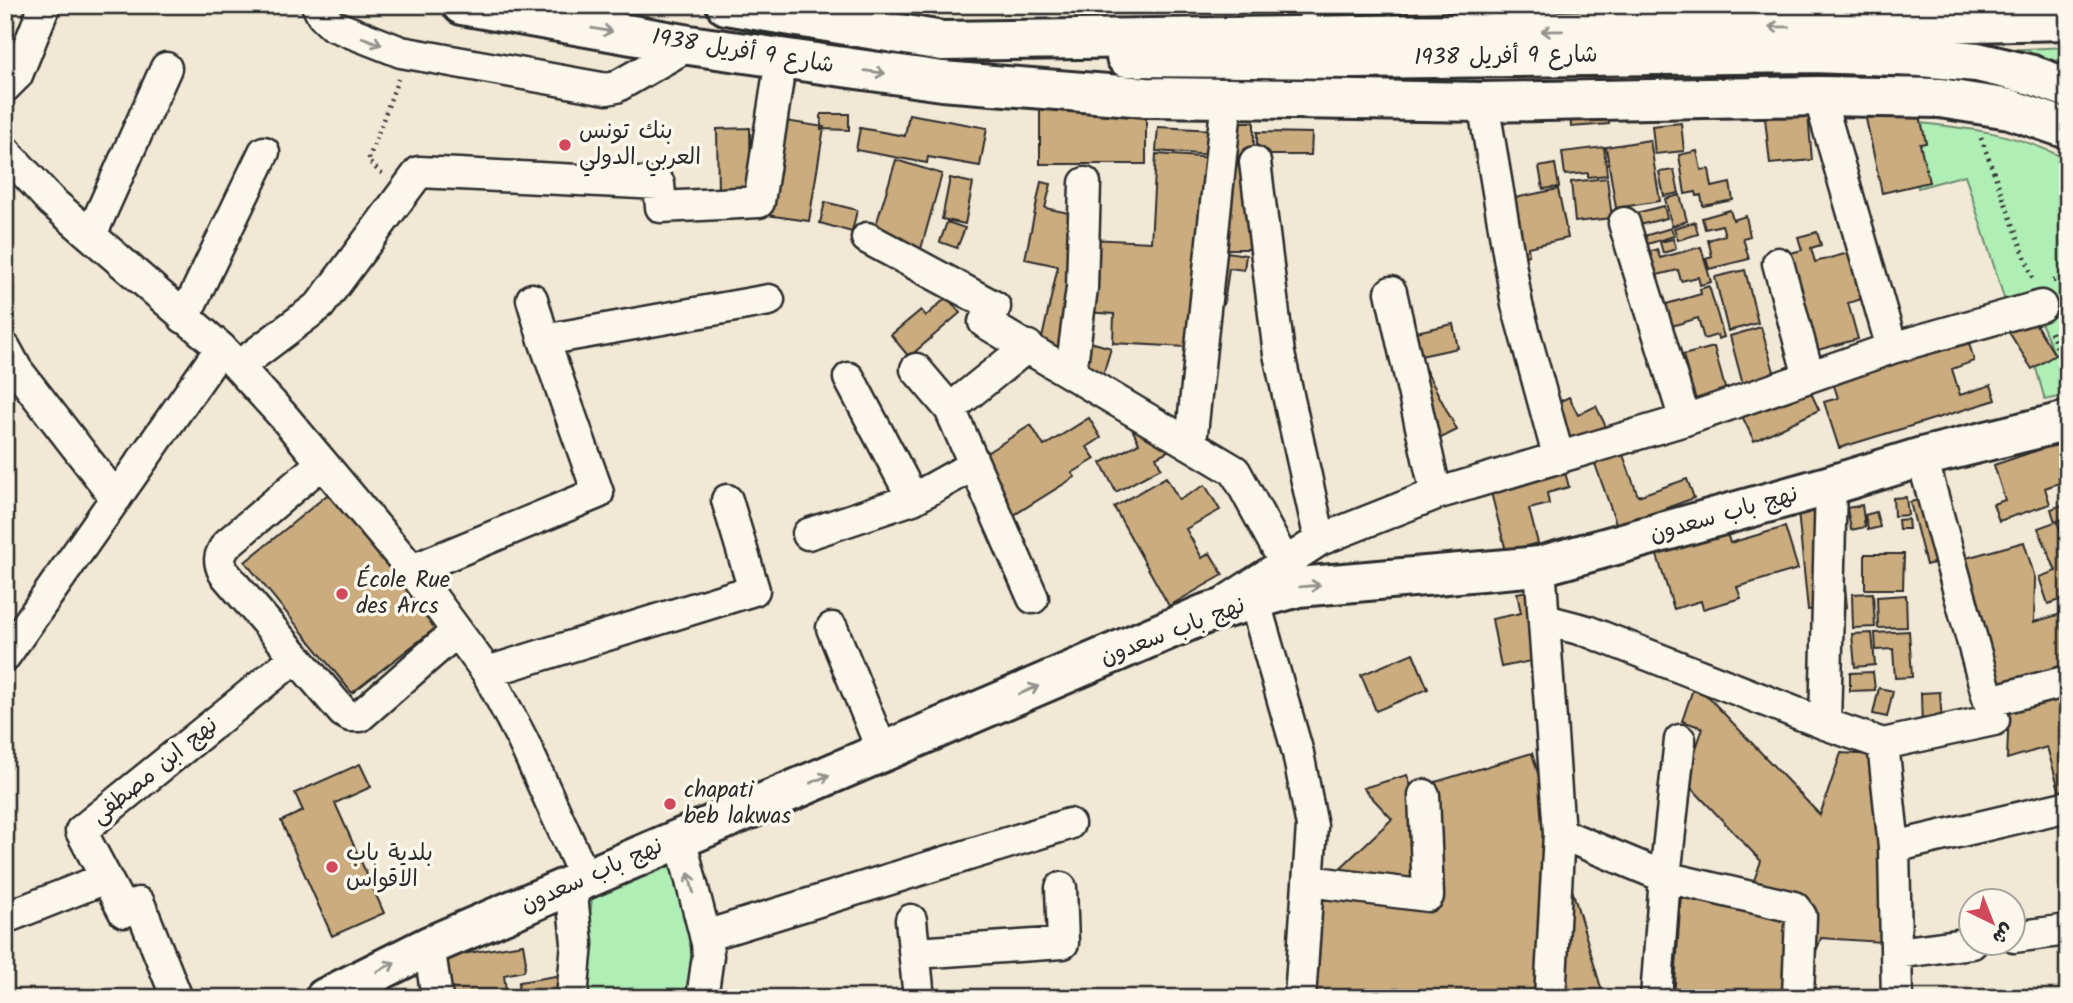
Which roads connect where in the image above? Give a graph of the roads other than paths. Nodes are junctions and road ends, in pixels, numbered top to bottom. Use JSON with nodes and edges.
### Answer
{"nodes":[{"id":1,"x":45,"y":5,"type":"edge"},
{"id":2,"x":317,"y":5,"type":"edge"},
{"id":3,"x":462,"y":5,"type":"edge"},
{"id":4,"x":726,"y":5,"type":"edge"},
{"id":5,"x":2068,"y":20,"type":"edge"},
{"id":6,"x":1307,"y":21,"type":"edge"},
{"id":7,"x":942,"y":41,"type":"junction"},
{"id":8,"x":689,"y":45,"type":"junction"},
{"id":9,"x":780,"y":59,"type":"junction"},
{"id":10,"x":166,"y":68,"type":"dead end"},
{"id":11,"x":942,"y":82,"type":"junction"},
{"id":12,"x":5,"y":87,"type":"edge"},
{"id":13,"x":2068,"y":88,"type":"edge"},
{"id":14,"x":1819,"y":96,"type":"junction"},
{"id":15,"x":1227,"y":98,"type":"junction"},
{"id":16,"x":1483,"y":102,"type":"junction"},
{"id":17,"x":2068,"y":108,"type":"edge"},
{"id":18,"x":2068,"y":130,"type":"edge"},
{"id":19,"x":5,"y":151,"type":"edge"},
{"id":20,"x":264,"y":152,"type":"dead end"},
{"id":21,"x":1255,"y":162,"type":"dead end"},
{"id":22,"x":1085,"y":183,"type":"dead end"},
{"id":23,"x":1624,"y":222,"type":"dead end"},
{"id":24,"x":91,"y":235,"type":"junction"},
{"id":25,"x":867,"y":239,"type":"dead end"},
{"id":26,"x":1778,"y":263,"type":"dead end"},
{"id":27,"x":1391,"y":292,"type":"dead end"},
{"id":28,"x":532,"y":299,"type":"dead end"},
{"id":29,"x":769,"y":300,"type":"dead end"},
{"id":30,"x":2041,"y":306,"type":"road end"},
{"id":31,"x":184,"y":318,"type":"junction"},
{"id":32,"x":544,"y":340,"type":"junction"},
{"id":33,"x":1028,"y":346,"type":"junction"},
{"id":34,"x":5,"y":348,"type":"edge"},
{"id":35,"x":1892,"y":348,"type":"junction"},
{"id":36,"x":230,"y":357,"type":"junction"},
{"id":37,"x":915,"y":369,"type":"dead end"},
{"id":38,"x":1071,"y":372,"type":"junction"},
{"id":39,"x":1809,"y":377,"type":"junction"},
{"id":40,"x":849,"y":378,"type":"dead end"},
{"id":41,"x":950,"y":409,"type":"junction"},
{"id":42,"x":1685,"y":420,"type":"junction"},
{"id":43,"x":2068,"y":421,"type":"edge"},
{"id":44,"x":1191,"y":443,"type":"junction"},
{"id":45,"x":1922,"y":457,"type":"junction"},
{"id":46,"x":1559,"y":459,"type":"junction"},
{"id":47,"x":322,"y":463,"type":"junction"},
{"id":48,"x":974,"y":465,"type":"junction"},
{"id":49,"x":1831,"y":485,"type":"junction"},
{"id":50,"x":1436,"y":494,"type":"junction"},
{"id":51,"x":116,"y":498,"type":"junction"},
{"id":52,"x":913,"y":499,"type":"junction"},
{"id":53,"x":727,"y":500,"type":"dead end"},
{"id":54,"x":808,"y":534,"type":"dead end"},
{"id":55,"x":1320,"y":540,"type":"junction"},
{"id":56,"x":1285,"y":563,"type":"junction"},
{"id":57,"x":1541,"y":566,"type":"junction"},
{"id":58,"x":412,"y":570,"type":"junction"},
{"id":59,"x":1033,"y":598,"type":"dead end"},
{"id":60,"x":1254,"y":600,"type":"junction"},
{"id":61,"x":1205,"y":614,"type":"junction"},
{"id":62,"x":1545,"y":620,"type":"junction"},
{"id":63,"x":832,"y":628,"type":"dead end"},
{"id":64,"x":457,"y":631,"type":"junction"},
{"id":65,"x":5,"y":656,"type":"edge"},
{"id":66,"x":296,"y":657,"type":"junction"},
{"id":67,"x":487,"y":671,"type":"junction"},
{"id":68,"x":2068,"y":681,"type":"edge"},
{"id":69,"x":1990,"y":701,"type":"junction"},
{"id":70,"x":1825,"y":724,"type":"junction"},
{"id":71,"x":1681,"y":740,"type":"dead end"},
{"id":72,"x":1883,"y":744,"type":"junction"},
{"id":73,"x":883,"y":753,"type":"junction"},
{"id":74,"x":1424,"y":795,"type":"dead end"},
{"id":75,"x":2068,"y":806,"type":"edge"},
{"id":76,"x":1069,"y":824,"type":"dead end"},
{"id":77,"x":1559,"y":833,"type":"junction"},
{"id":78,"x":680,"y":838,"type":"junction"},
{"id":79,"x":1894,"y":848,"type":"junction"},
{"id":80,"x":1665,"y":877,"type":"junction"},
{"id":81,"x":106,"y":878,"type":"junction"},
{"id":82,"x":1308,"y":881,"type":"junction"},
{"id":83,"x":578,"y":883,"type":"junction"},
{"id":84,"x":1061,"y":888,"type":"dead end"},
{"id":85,"x":5,"y":918,"type":"edge"},
{"id":86,"x":911,"y":920,"type":"dead end"},
{"id":87,"x":2068,"y":930,"type":"edge"},
{"id":88,"x":2028,"y":935,"type":"edge"},
{"id":89,"x":705,"y":936,"type":"junction"},
{"id":90,"x":1958,"y":945,"type":"edge"},
{"id":91,"x":429,"y":946,"type":"junction"},
{"id":92,"x":916,"y":953,"type":"junction"},
{"id":93,"x":1897,"y":953,"type":"junction"},
{"id":94,"x":1307,"y":997,"type":"edge"},
{"id":95,"x":177,"y":998,"type":"edge"},
{"id":96,"x":325,"y":998,"type":"edge"},
{"id":97,"x":437,"y":998,"type":"edge"},
{"id":98,"x":572,"y":998,"type":"edge"},
{"id":99,"x":702,"y":998,"type":"edge"},
{"id":100,"x":919,"y":998,"type":"edge"},
{"id":101,"x":1550,"y":998,"type":"edge"},
{"id":102,"x":1657,"y":998,"type":"edge"},
{"id":103,"x":1798,"y":998,"type":"edge"},
{"id":104,"x":1898,"y":998,"type":"edge"}],
"edges":[{"from":1,"to":12,"type":"street"},
{"from":2,"to":8,"type":"street","one_way":true},
{"from":3,"to":8,"type":"main road","name":"شارع 9 أفريل 1938","one_way":true},
{"from":4,"to":7,"type":"main road","name":"شارع 9 أفريل 1938"},
{"from":5,"to":6,"type":"main road","name":"شارع 9 أفريل 1938","one_way":true},
{"from":6,"to":7,"type":"main road","name":"شارع 9 أفريل 1938"},
{"from":7,"to":13,"type":"main road","name":"شارع 9 أفريل 1938"},
{"from":8,"to":9,"type":"main road","name":"شارع 9 أفريل 1938"},
{"from":9,"to":11,"type":"main road","name":"شارع 9 أفريل 1938","one_way":true},
{"from":9,"to":36,"type":"street"},
{"from":10,"to":24,"type":"street"},
{"from":11,"to":15,"type":"main road","name":"شارع 9 أفريل 1938"},
{"from":11,"to":17,"type":"main road","name":"شارع 9 أفريل 1938"},
{"from":14,"to":16,"type":"main road","name":"شارع 9 أفريل 1938"},
{"from":14,"to":18,"type":"main road","name":"شارع 9 أفريل 1938"},
{"from":14,"to":35,"type":"street"},
{"from":15,"to":16,"type":"main road","name":"شارع 9 أفريل 1938"},
{"from":15,"to":44,"type":"street"},
{"from":16,"to":46,"type":"street"},
{"from":19,"to":24,"type":"street"},
{"from":20,"to":31,"type":"street"},
{"from":21,"to":55,"type":"street"},
{"from":22,"to":38,"type":"street"},
{"from":23,"to":42,"type":"street"},
{"from":24,"to":31,"type":"street"},
{"from":25,"to":33,"type":"street"},
{"from":26,"to":39,"type":"street"},
{"from":27,"to":50,"type":"street"},
{"from":28,"to":32,"type":"street"},
{"from":29,"to":32,"type":"street"},
{"from":30,"to":35,"type":"street"},
{"from":31,"to":36,"type":"street"},
{"from":32,"to":58,"type":"street"},
{"from":33,"to":38,"type":"street"},
{"from":33,"to":41,"type":"street"},
{"from":34,"to":51,"type":"street"},
{"from":35,"to":39,"type":"street"},
{"from":36,"to":47,"type":"street"},
{"from":36,"to":51,"type":"street"},
{"from":37,"to":41,"type":"street"},
{"from":38,"to":44,"type":"street"},
{"from":39,"to":42,"type":"street"},
{"from":40,"to":52,"type":"street"},
{"from":41,"to":48,"type":"street"},
{"from":42,"to":46,"type":"street"},
{"from":43,"to":45,"type":"main road","name":"نهج باب سعدون"},
{"from":44,"to":56,"type":"street"},
{"from":45,"to":49,"type":"main road","name":"نهج باب سعدون"},
{"from":45,"to":69,"type":"street"},
{"from":46,"to":50,"type":"street"},
{"from":47,"to":58,"type":"street"},
{"from":47,"to":66,"type":"street"},
{"from":48,"to":52,"type":"street"},
{"from":48,"to":59,"type":"street"},
{"from":49,"to":57,"type":"main road","name":"نهج باب سعدون"},
{"from":49,"to":70,"type":"street"},
{"from":50,"to":55,"type":"street"},
{"from":51,"to":65,"type":"street"},
{"from":52,"to":54,"type":"street"},
{"from":53,"to":67,"type":"street"},
{"from":55,"to":56,"type":"street"},
{"from":56,"to":61,"type":"street"},
{"from":60,"to":57,"type":"main road","name":"نهج باب سعدون","one_way":true},
{"from":57,"to":62,"type":"street"},
{"from":58,"to":64,"type":"street"},
{"from":60,"to":61,"type":"main road","name":"نهج باب سعدون"},
{"from":60,"to":82,"type":"street"},
{"from":73,"to":61,"type":"main road","name":"نهج باب سعدون","one_way":true},
{"from":62,"to":70,"type":"street"},
{"from":62,"to":77,"type":"street"},
{"from":63,"to":73,"type":"street"},
{"from":64,"to":66,"type":"street"},
{"from":64,"to":67,"type":"street"},
{"from":66,"to":81,"type":"street","name":"نهج ابن مصطفى"},
{"from":67,"to":83,"type":"street"},
{"from":68,"to":69,"type":"street"},
{"from":69,"to":72,"type":"street"},
{"from":70,"to":72,"type":"street"},
{"from":71,"to":80,"type":"street"},
{"from":72,"to":79,"type":"street"},
{"from":78,"to":73,"type":"main road","name":"نهج باب سعدون","one_way":true},
{"from":74,"to":82,"type":"street"},
{"from":75,"to":79,"type":"street"},
{"from":76,"to":89,"type":"street"},
{"from":77,"to":80,"type":"street"},
{"from":77,"to":101,"type":"street"},
{"from":78,"to":83,"type":"main road","name":"نهج باب سعدون"},
{"from":89,"to":78,"type":"street","one_way":true},
{"from":79,"to":93,"type":"street"},
{"from":80,"to":102,"type":"street"},
{"from":80,"to":103,"type":"street"},
{"from":81,"to":85,"type":"street"},
{"from":81,"to":95,"type":"street","name":"نهج ابن مصطفى"},
{"from":82,"to":94,"type":"street"},
{"from":83,"to":91,"type":"main road","name":"نهج باب سعدون"},
{"from":83,"to":98,"type":"street"},
{"from":84,"to":92,"type":"street"},
{"from":86,"to":92,"type":"street"},
{"from":87,"to":88,"type":"street"},
{"from":89,"to":99,"type":"street"},
{"from":90,"to":93,"type":"street"},
{"from":96,"to":91,"type":"main road","name":"نهج باب سعدون","one_way":true},
{"from":91,"to":97,"type":"street"},
{"from":92,"to":100,"type":"street"},
{"from":93,"to":104,"type":"street"}]}
